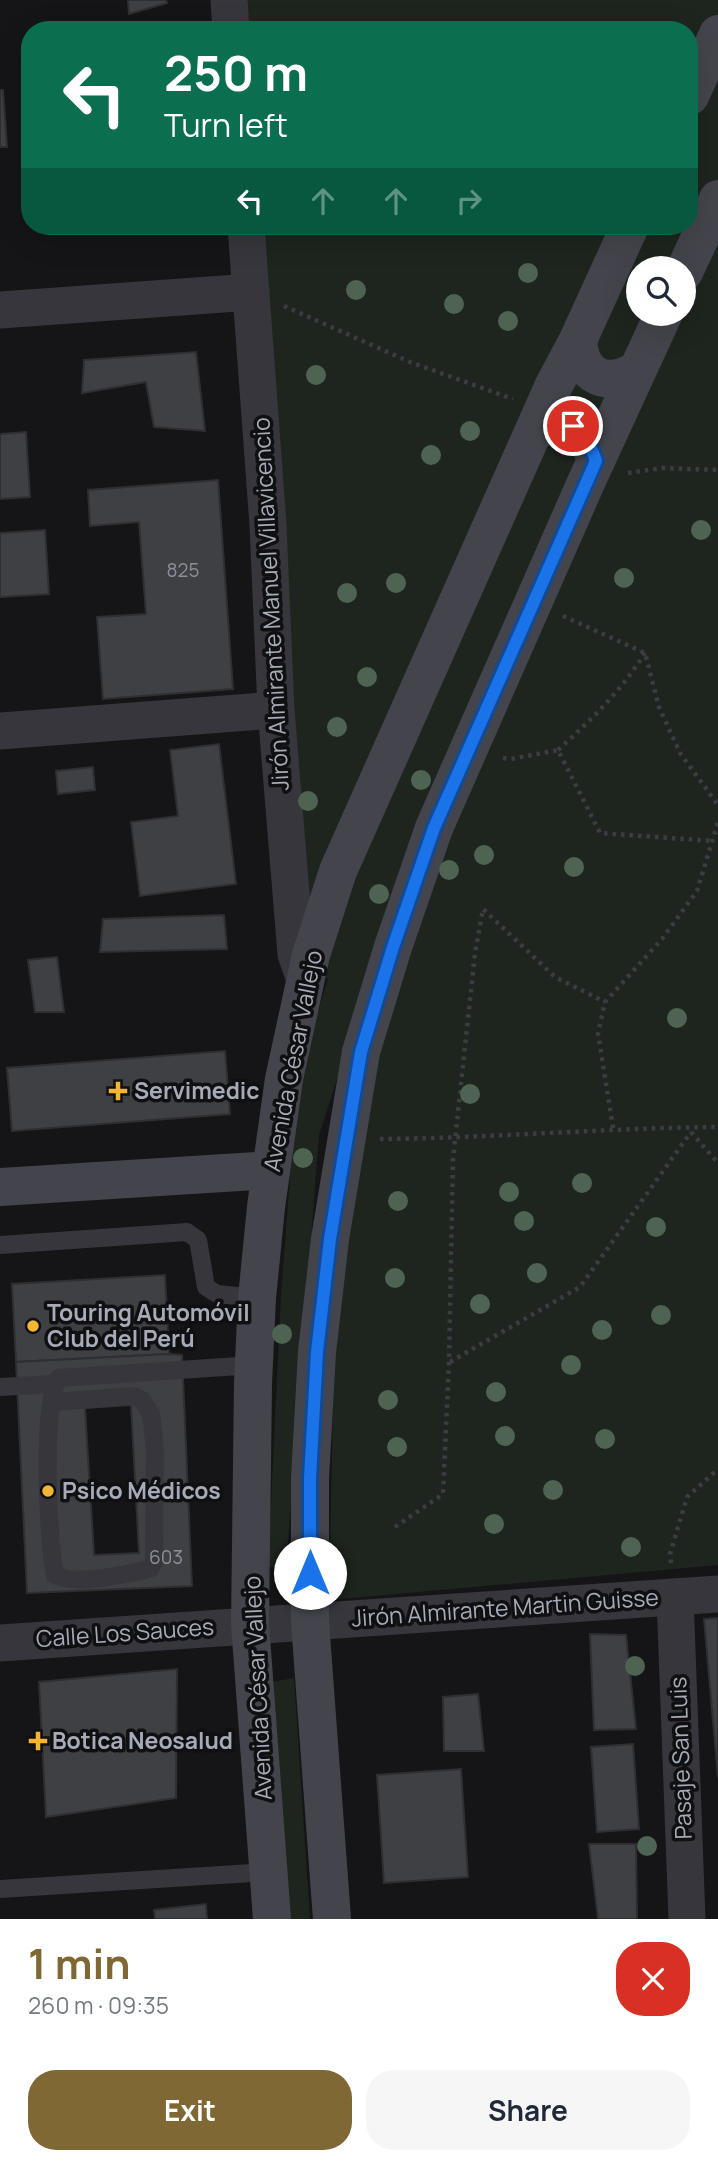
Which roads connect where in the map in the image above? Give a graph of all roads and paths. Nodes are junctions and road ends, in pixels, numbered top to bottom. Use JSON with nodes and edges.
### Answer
{"nodes":[{"id":1,"x":229,"y":0,"type":"edge"},
{"id":2,"x":230,"y":21,"type":"edge"},
{"id":3,"x":718,"y":34,"type":"edge"},
{"id":4,"x":698,"y":78,"type":"edge"},
{"id":5,"x":718,"y":199,"type":"edge"},
{"id":6,"x":247,"y":235,"type":"edge"},
{"id":7,"x":626,"y":235,"type":"edge"},
{"id":8,"x":691,"y":256,"type":"edge"},
{"id":9,"x":251,"y":292,"type":"junction"},
{"id":10,"x":0,"y":310,"type":"edge"},
{"id":11,"x":658,"y":326,"type":"edge"},
{"id":12,"x":578,"y":340,"type":"junction"},
{"id":13,"x":637,"y":370,"type":"junction"},
{"id":14,"x":538,"y":421,"type":"junction"},
{"id":15,"x":592,"y":470,"type":"junction"},
{"id":16,"x":718,"y":470,"type":"edge"},
{"id":17,"x":533,"y":602,"type":"junction"},
{"id":18,"x":645,"y":653,"type":"junction"},
{"id":19,"x":276,"y":710,"type":"junction"},
{"id":20,"x":0,"y":731,"type":"edge"},
{"id":21,"x":558,"y":750,"type":"junction"},
{"id":22,"x":465,"y":756,"type":"junction"},
{"id":23,"x":718,"y":806,"type":"edge"},
{"id":24,"x":718,"y":822,"type":"edge"},
{"id":25,"x":712,"y":841,"type":"junction"},
{"id":26,"x":305,"y":980,"type":"junction"},
{"id":27,"x":606,"y":1002,"type":"junction"},
{"id":28,"x":718,"y":1127,"type":"edge"},
{"id":29,"x":613,"y":1128,"type":"junction"},
{"id":30,"x":689,"y":1130,"type":"junction"},
{"id":31,"x":455,"y":1138,"type":"junction"},
{"id":32,"x":346,"y":1139,"type":"junction"},
{"id":33,"x":718,"y":1163,"type":"edge"},
{"id":34,"x":271,"y":1170,"type":"junction"},
{"id":35,"x":0,"y":1187,"type":"edge"},
{"id":36,"x":0,"y":1245,"type":"edge"},
{"id":37,"x":257,"y":1298,"type":"junction"},
{"id":38,"x":449,"y":1362,"type":"junction"},
{"id":39,"x":254,"y":1365,"type":"junction"},
{"id":40,"x":55,"y":1384,"type":"junction"},
{"id":41,"x":0,"y":1387,"type":"edge"},
{"id":42,"x":52,"y":1402,"type":"junction"},
{"id":43,"x":718,"y":1469,"type":"edge"},
{"id":44,"x":395,"y":1527,"type":"dead end"},
{"id":45,"x":718,"y":1594,"type":"edge"},
{"id":46,"x":675,"y":1597,"type":"junction"},
{"id":47,"x":310,"y":1622,"type":"junction"},
{"id":48,"x":250,"y":1624,"type":"junction"},
{"id":49,"x":0,"y":1643,"type":"edge"},
{"id":50,"x":269,"y":1872,"type":"junction"},
{"id":51,"x":0,"y":1888,"type":"edge"},
{"id":52,"x":272,"y":1919,"type":"edge"},
{"id":53,"x":332,"y":1919,"type":"edge"},
{"id":54,"x":687,"y":1919,"type":"edge"}],
"edges":[{"from":1,"to":2,"type":"street"},
{"from":3,"to":4,"type":"main road"},
{"from":5,"to":8,"type":"main road"},
{"from":6,"to":9,"type":"street","name":"Jirón Almirante Manuel Villavicencio"},
{"from":7,"to":12,"type":"main road","name":"Avenida César Vallejo"},
{"from":9,"to":10,"type":"street"},
{"from":9,"to":14,"type":"path"},
{"from":9,"to":19,"type":"street","name":"Jirón Almirante Manuel Villavicencio"},
{"from":11,"to":13,"type":"main road"},
{"from":12,"to":13,"type":"main road"},
{"from":12,"to":14,"type":"main road","name":"Avenida César Vallejo"},
{"from":13,"to":15,"type":"main road"},
{"from":14,"to":15,"type":"main road"},
{"from":14,"to":26,"type":"main road","name":"Avenida César Vallejo"},
{"from":15,"to":16,"type":"path"},
{"from":15,"to":17,"type":"main road"},
{"from":17,"to":18,"type":"path"},
{"from":17,"to":22,"type":"main road"},
{"from":18,"to":21,"type":"path"},
{"from":18,"to":23,"type":"path"},
{"from":19,"to":20,"type":"street"},
{"from":19,"to":26,"type":"street","name":"Jirón Almirante Manuel Villavicencio"},
{"from":21,"to":22,"type":"path"},
{"from":21,"to":25,"type":"path"},
{"from":22,"to":32,"type":"main road"},
{"from":24,"to":25,"type":"path"},
{"from":25,"to":27,"type":"path"},
{"from":26,"to":34,"type":"main road","name":"Avenida César Vallejo"},
{"from":27,"to":29,"type":"path"},
{"from":27,"to":31,"type":"path"},
{"from":28,"to":30,"type":"path"},
{"from":29,"to":30,"type":"path"},
{"from":29,"to":31,"type":"path"},
{"from":30,"to":33,"type":"path"},
{"from":30,"to":38,"type":"path"},
{"from":31,"to":32,"type":"path"},
{"from":31,"to":38,"type":"path"},
{"from":32,"to":47,"type":"main road"},
{"from":34,"to":35,"type":"main road"},
{"from":34,"to":37,"type":"main road","name":"Avenida César Vallejo"},
{"from":36,"to":37,"type":"lane"},
{"from":37,"to":39,"type":"main road","name":"Avenida César Vallejo"},
{"from":38,"to":44,"type":"path"},
{"from":39,"to":40,"type":"lane"},
{"from":39,"to":48,"type":"main road","name":"Avenida César Vallejo"},
{"from":40,"to":41,"type":"lane"},
{"from":40,"to":42,"type":"lane"},
{"from":42,"to":42,"type":"lane"},
{"from":43,"to":46,"type":"path"},
{"from":45,"to":46,"type":"street","name":"Jirón Almirante Martin Guisse"},
{"from":46,"to":47,"type":"street","name":"Jirón Almirante Martin Guisse"},
{"from":46,"to":54,"type":"street","name":"Pasaje San Luis"},
{"from":47,"to":48,"type":"street","name":"Jirón Almirante Martin Guisse"},
{"from":47,"to":53,"type":"main road"},
{"from":48,"to":49,"type":"street","name":"Calle Los Sauces"},
{"from":48,"to":50,"type":"main road","name":"Avenida César Vallejo"},
{"from":50,"to":51,"type":"lane"},
{"from":50,"to":52,"type":"main road","name":"Avenida César Vallejo"}]}
